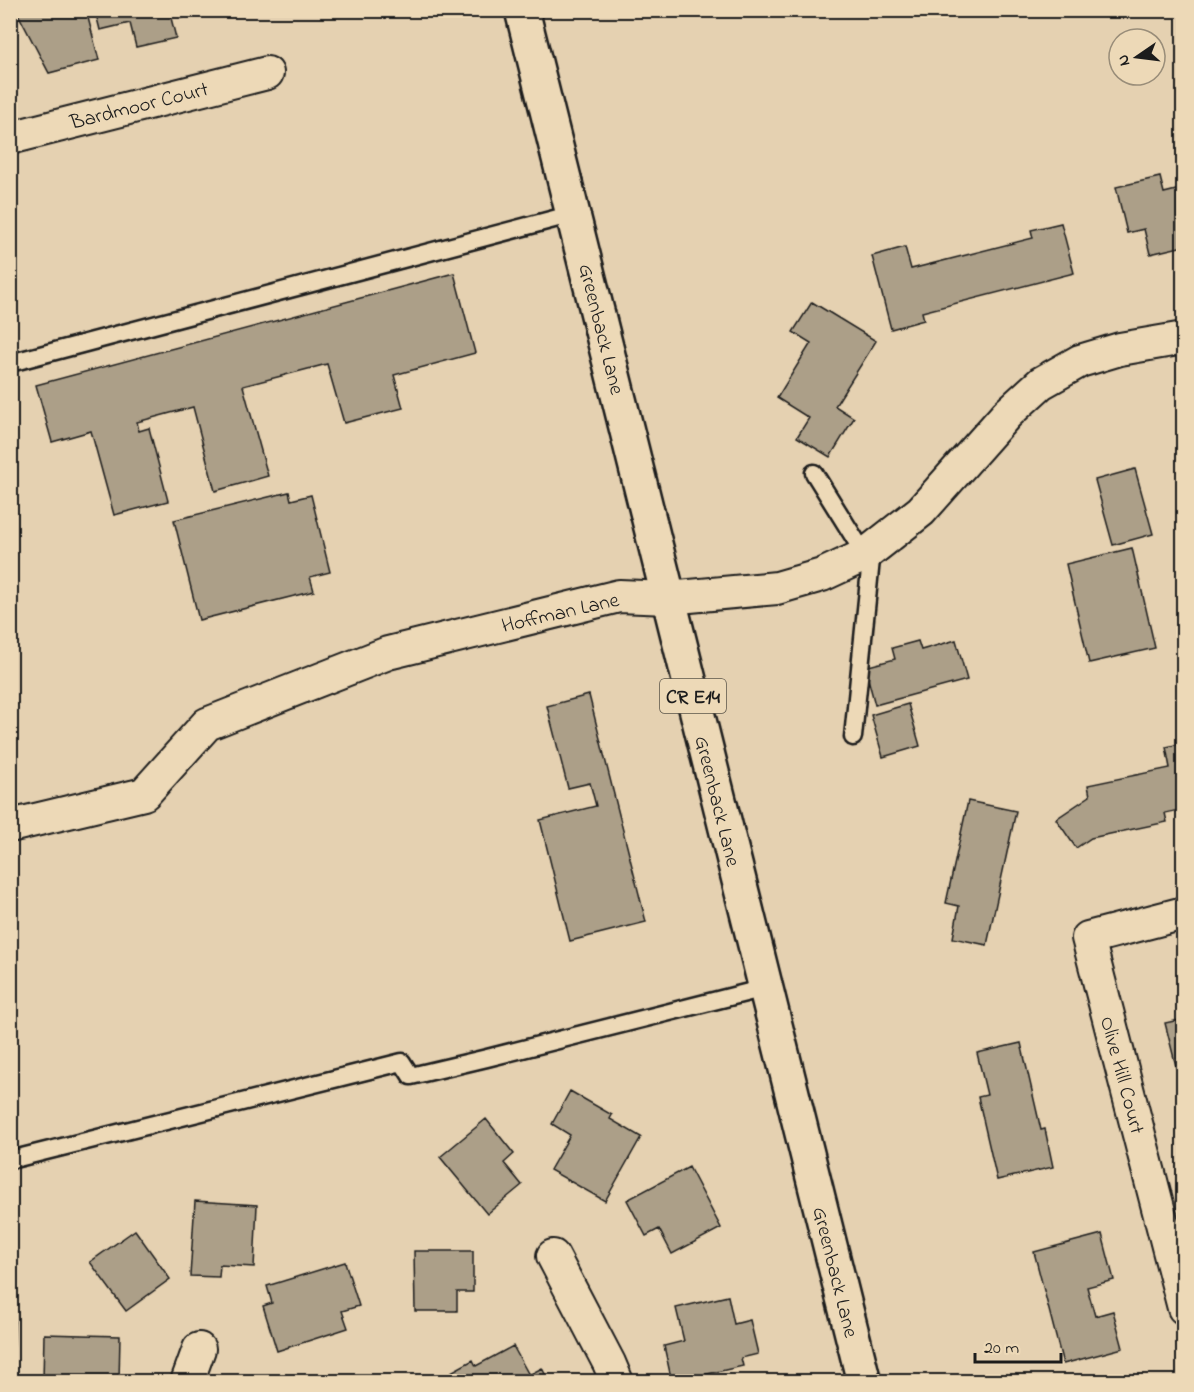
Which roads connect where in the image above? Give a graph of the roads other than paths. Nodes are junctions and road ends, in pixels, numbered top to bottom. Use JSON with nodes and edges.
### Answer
{"nodes":[{"id":1,"x":522,"y":10,"type":"edge"},
{"id":2,"x":267,"y":73,"type":"dead end"},
{"id":3,"x":10,"y":138,"type":"edge"},
{"id":4,"x":573,"y":214,"type":"junction"},
{"id":5,"x":1184,"y":338,"type":"edge"},
{"id":6,"x":10,"y":363,"type":"edge"},
{"id":7,"x":814,"y":472,"type":"dead end"},
{"id":8,"x":868,"y":552,"type":"junction"},
{"id":9,"x":668,"y":598,"type":"junction"},
{"id":10,"x":853,"y":737,"type":"dead end"},
{"id":11,"x":10,"y":826,"type":"edge"},
{"id":12,"x":1184,"y":913,"type":"edge"},
{"id":13,"x":765,"y":988,"type":"junction"},
{"id":14,"x":10,"y":1160,"type":"edge"},
{"id":15,"x":553,"y":1256,"type":"dead end"},
{"id":16,"x":1184,"y":1308,"type":"edge"},
{"id":17,"x":199,"y":1349,"type":"dead end"},
{"id":18,"x":187,"y":1382,"type":"edge"},
{"id":19,"x":616,"y":1382,"type":"edge"},
{"id":20,"x":864,"y":1382,"type":"edge"}],
"edges":[{"from":1,"to":4,"type":"main road","name":"Greenback Lane","number":"CR E14"},
{"from":2,"to":3,"type":"street","name":"Bardmoor Court"},
{"from":4,"to":6,"type":"lane"},
{"from":4,"to":9,"type":"main road","name":"Greenback Lane","number":"CR E14"},
{"from":5,"to":8,"type":"street","name":"Hoffman Lane"},
{"from":7,"to":8,"type":"lane"},
{"from":8,"to":9,"type":"street","name":"Hoffman Lane"},
{"from":8,"to":10,"type":"lane"},
{"from":9,"to":11,"type":"street","name":"Hoffman Lane"},
{"from":9,"to":13,"type":"main road","name":"Greenback Lane","number":"CR E14"},
{"from":12,"to":16,"type":"street","name":"Olive Hill Court"},
{"from":13,"to":14,"type":"lane"},
{"from":13,"to":20,"type":"main road","name":"Greenback Lane","number":"CR E14"},
{"from":15,"to":19,"type":"street"},
{"from":17,"to":18,"type":"street"}]}
